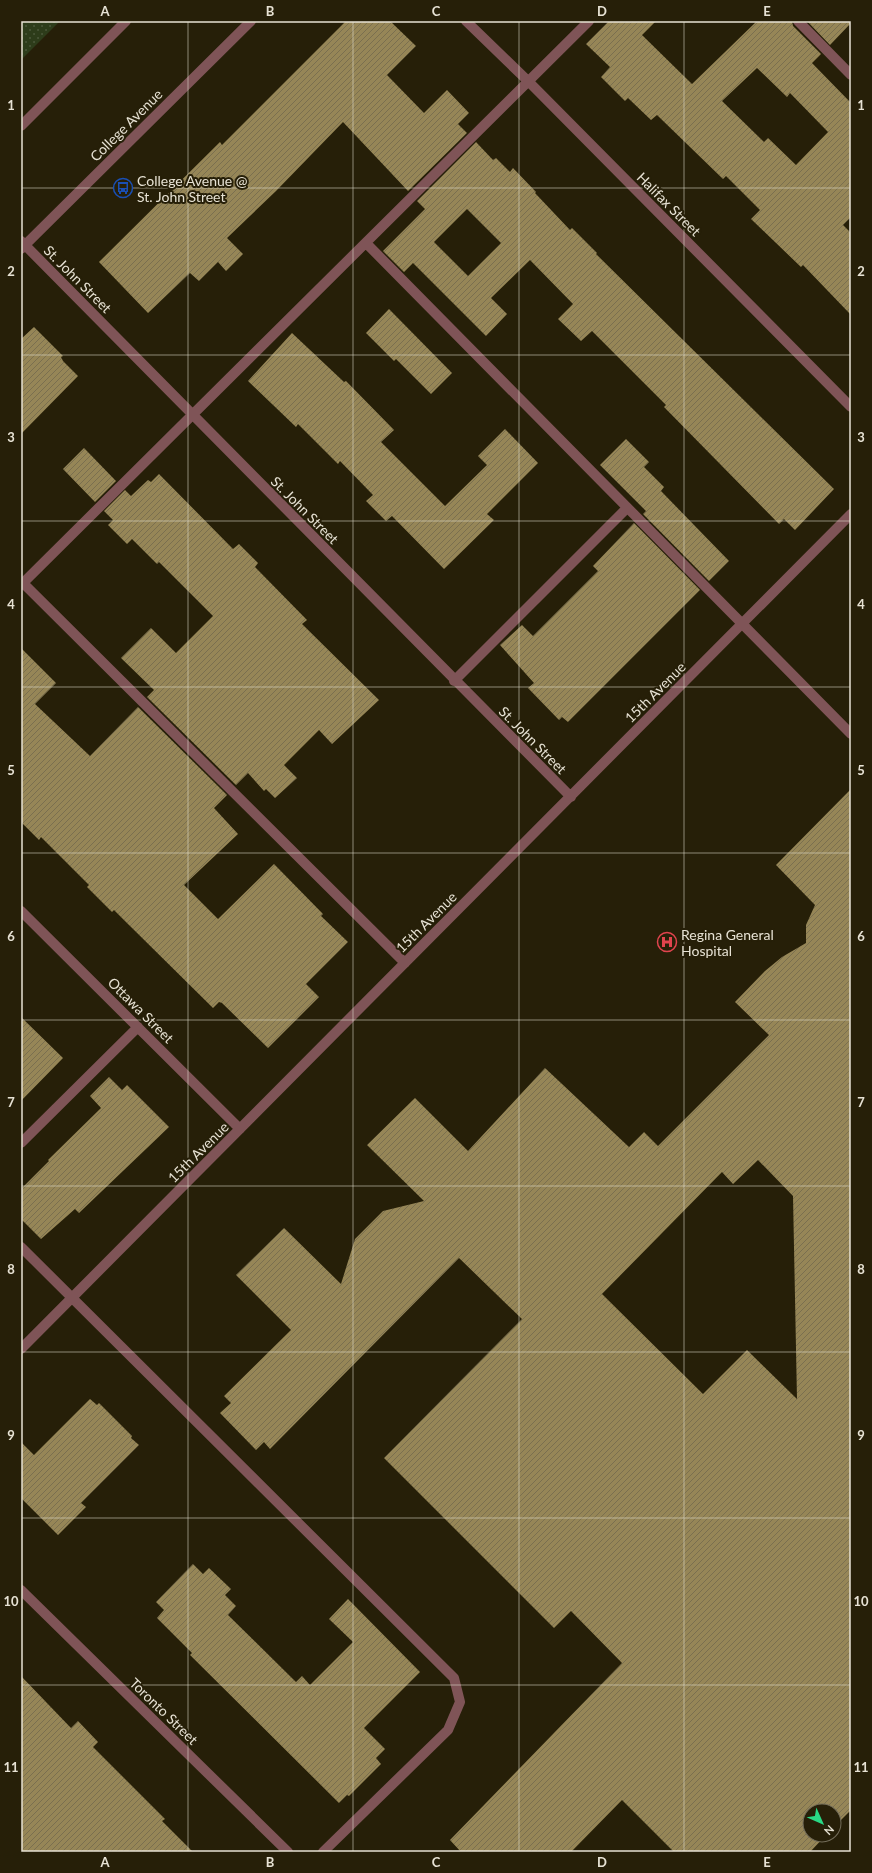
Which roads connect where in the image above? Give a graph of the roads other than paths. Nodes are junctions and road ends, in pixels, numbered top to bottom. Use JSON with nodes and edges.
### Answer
{"nodes":[{"id":1,"x":126,"y":21,"type":"edge"},
{"id":2,"x":250,"y":21,"type":"edge"},
{"id":3,"x":466,"y":21,"type":"edge"},
{"id":4,"x":589,"y":21,"type":"edge"},
{"id":5,"x":798,"y":21,"type":"edge"},
{"id":6,"x":851,"y":75,"type":"edge"},
{"id":7,"x":529,"y":82,"type":"junction"},
{"id":8,"x":21,"y":126,"type":"edge"},
{"id":9,"x":366,"y":243,"type":"junction"},
{"id":10,"x":22,"y":245,"type":"edge"},
{"id":11,"x":851,"y":407,"type":"edge"},
{"id":12,"x":193,"y":415,"type":"junction"},
{"id":13,"x":627,"y":508,"type":"junction"},
{"id":14,"x":851,"y":514,"type":"edge"},
{"id":15,"x":22,"y":584,"type":"edge"},
{"id":16,"x":742,"y":624,"type":"junction"},
{"id":17,"x":454,"y":681,"type":"junction"},
{"id":18,"x":851,"y":734,"type":"edge"},
{"id":19,"x":570,"y":797,"type":"junction"},
{"id":20,"x":21,"y":911,"type":"edge"},
{"id":21,"x":405,"y":963,"type":"junction"},
{"id":22,"x":138,"y":1027,"type":"junction"},
{"id":23,"x":240,"y":1129,"type":"junction"},
{"id":24,"x":21,"y":1143,"type":"edge"},
{"id":25,"x":21,"y":1247,"type":"edge"},
{"id":26,"x":72,"y":1298,"type":"junction"},
{"id":27,"x":21,"y":1350,"type":"edge"},
{"id":28,"x":21,"y":1590,"type":"edge"},
{"id":29,"x":288,"y":1852,"type":"edge"},
{"id":30,"x":323,"y":1852,"type":"edge"}],
"edges":[{"from":1,"to":8,"type":"street"},
{"from":2,"to":10,"type":"street","name":"College Avenue"},
{"from":3,"to":7,"type":"street","name":"Halifax Street"},
{"from":4,"to":7,"type":"street"},
{"from":5,"to":6,"type":"street"},
{"from":7,"to":9,"type":"street"},
{"from":7,"to":11,"type":"street","name":"Halifax Street"},
{"from":9,"to":12,"type":"street"},
{"from":9,"to":13,"type":"street"},
{"from":10,"to":12,"type":"street","name":"St. John Street"},
{"from":12,"to":15,"type":"street"},
{"from":12,"to":17,"type":"street","name":"St. John Street"},
{"from":13,"to":16,"type":"street"},
{"from":13,"to":17,"type":"street"},
{"from":14,"to":16,"type":"street","name":"15th Avenue"},
{"from":15,"to":21,"type":"street"},
{"from":16,"to":18,"type":"street"},
{"from":16,"to":19,"type":"street","name":"15th Avenue"},
{"from":17,"to":19,"type":"street","name":"St. John Street"},
{"from":19,"to":21,"type":"street","name":"15th Avenue"},
{"from":20,"to":22,"type":"street","name":"Ottawa Street"},
{"from":21,"to":23,"type":"street","name":"15th Avenue"},
{"from":22,"to":23,"type":"street","name":"Ottawa Street"},
{"from":22,"to":24,"type":"street"},
{"from":23,"to":26,"type":"street","name":"15th Avenue"},
{"from":25,"to":26,"type":"street"},
{"from":26,"to":27,"type":"street","name":"15th Avenue"},
{"from":26,"to":30,"type":"street"},
{"from":28,"to":29,"type":"street","name":"Toronto Street"}]}
